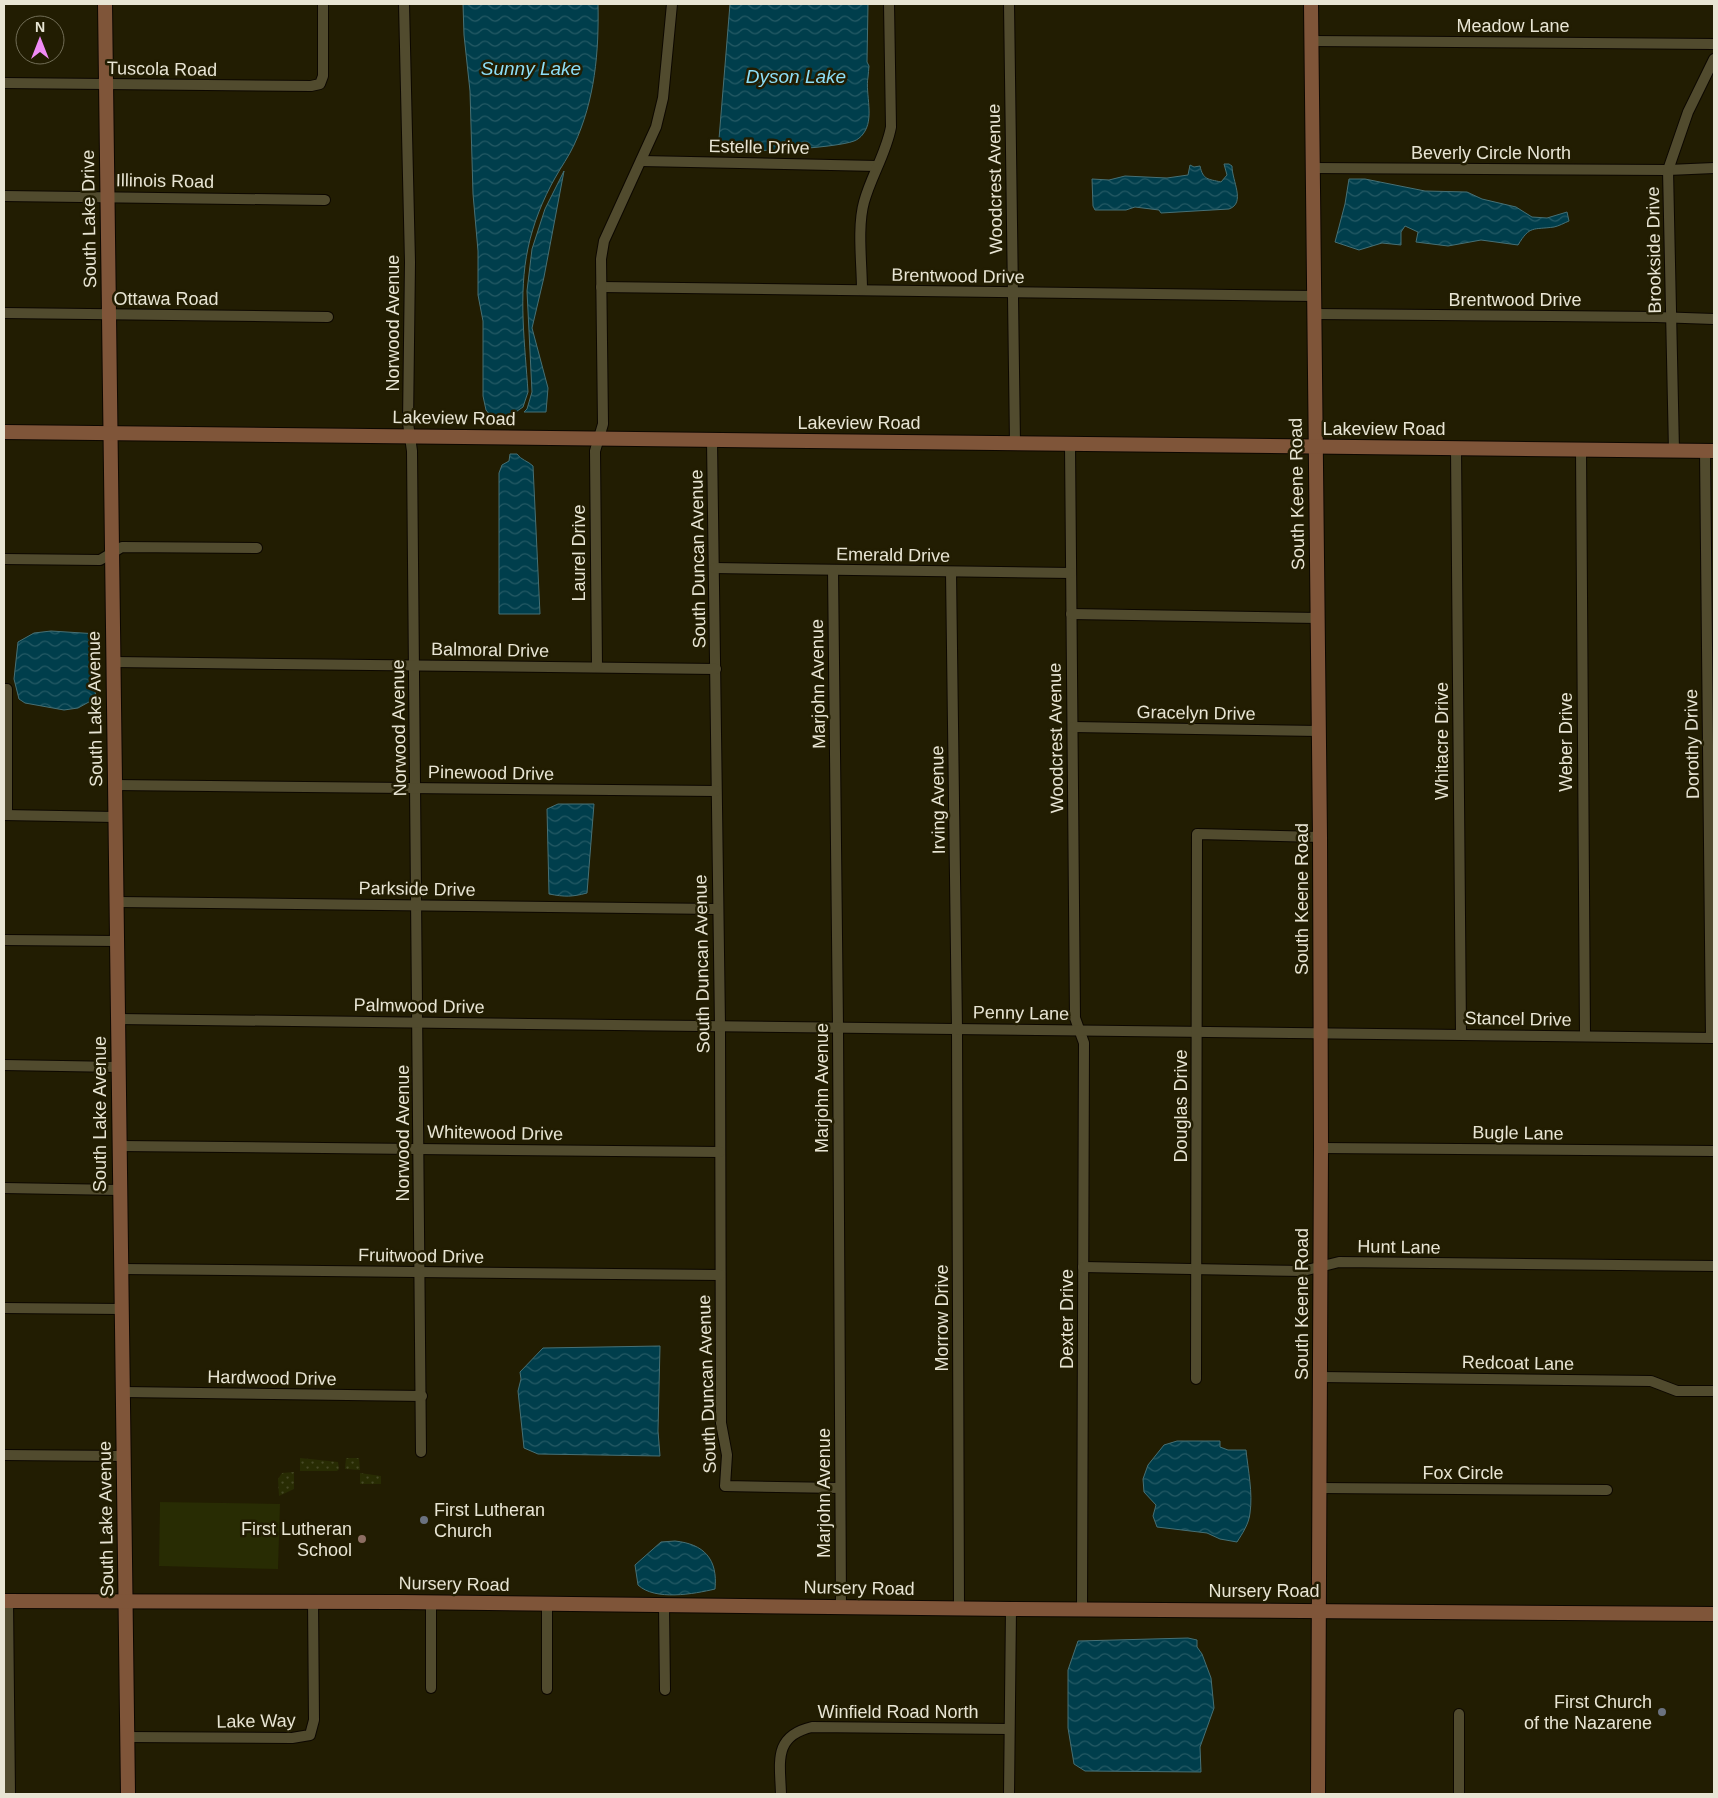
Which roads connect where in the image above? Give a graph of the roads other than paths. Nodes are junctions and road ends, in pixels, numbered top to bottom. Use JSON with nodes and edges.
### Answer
{"nodes":[{"id":1,"x":105,"y":4,"type":"edge"},
{"id":2,"x":323,"y":4,"type":"edge"},
{"id":3,"x":404,"y":4,"type":"edge"},
{"id":4,"x":672,"y":4,"type":"edge"},
{"id":5,"x":889,"y":4,"type":"edge"},
{"id":6,"x":1009,"y":4,"type":"edge"},
{"id":7,"x":1311,"y":4,"type":"edge"},
{"id":8,"x":1312,"y":41,"type":"junction"},
{"id":9,"x":1714,"y":44,"type":"edge"},
{"id":10,"x":1714,"y":59,"type":"edge"},
{"id":11,"x":4,"y":83,"type":"edge"},
{"id":12,"x":106,"y":84,"type":"junction"},
{"id":13,"x":641,"y":161,"type":"junction"},
{"id":14,"x":877,"y":166,"type":"junction"},
{"id":15,"x":1313,"y":168,"type":"junction"},
{"id":16,"x":1714,"y":168,"type":"edge"},
{"id":17,"x":1668,"y":170,"type":"junction"},
{"id":18,"x":4,"y":196,"type":"edge"},
{"id":19,"x":107,"y":197,"type":"junction"},
{"id":20,"x":325,"y":200,"type":"dead end"},
{"id":21,"x":601,"y":288,"type":"junction"},
{"id":22,"x":862,"y":290,"type":"junction"},
{"id":23,"x":1013,"y":293,"type":"junction"},
{"id":24,"x":1315,"y":296,"type":"junction"},
{"id":25,"x":4,"y":314,"type":"edge"},
{"id":26,"x":1314,"y":314,"type":"junction"},
{"id":27,"x":108,"y":315,"type":"junction"},
{"id":28,"x":328,"y":317,"type":"dead end"},
{"id":29,"x":1672,"y":318,"type":"junction"},
{"id":30,"x":1714,"y":319,"type":"edge"},
{"id":31,"x":4,"y":432,"type":"edge"},
{"id":32,"x":110,"y":434,"type":"junction"},
{"id":33,"x":410,"y":436,"type":"junction"},
{"id":34,"x":599,"y":439,"type":"junction"},
{"id":35,"x":712,"y":441,"type":"junction"},
{"id":36,"x":1015,"y":443,"type":"junction"},
{"id":37,"x":1070,"y":445,"type":"junction"},
{"id":38,"x":1315,"y":447,"type":"junction"},
{"id":39,"x":1456,"y":448,"type":"junction"},
{"id":40,"x":1581,"y":449,"type":"junction"},
{"id":41,"x":1674,"y":451,"type":"junction"},
{"id":42,"x":1710,"y":451,"type":"edge"},
{"id":43,"x":257,"y":548,"type":"dead end"},
{"id":44,"x":112,"y":553,"type":"junction"},
{"id":45,"x":4,"y":559,"type":"edge"},
{"id":46,"x":714,"y":568,"type":"junction"},
{"id":47,"x":833,"y":570,"type":"junction"},
{"id":48,"x":951,"y":572,"type":"junction"},
{"id":49,"x":1071,"y":573,"type":"junction"},
{"id":50,"x":1071,"y":614,"type":"junction"},
{"id":51,"x":1318,"y":618,"type":"junction"},
{"id":52,"x":114,"y":662,"type":"junction"},
{"id":53,"x":415,"y":665,"type":"junction"},
{"id":54,"x":596,"y":667,"type":"junction"},
{"id":55,"x":716,"y":669,"type":"junction"},
{"id":56,"x":4,"y":689,"type":"edge"},
{"id":57,"x":1072,"y":727,"type":"junction"},
{"id":58,"x":1319,"y":731,"type":"junction"},
{"id":59,"x":115,"y":785,"type":"junction"},
{"id":60,"x":416,"y":788,"type":"junction"},
{"id":61,"x":716,"y":792,"type":"junction"},
{"id":62,"x":5,"y":815,"type":"edge"},
{"id":63,"x":115,"y":817,"type":"junction"},
{"id":64,"x":1320,"y":837,"type":"junction"},
{"id":65,"x":117,"y":902,"type":"junction"},
{"id":66,"x":417,"y":905,"type":"junction"},
{"id":67,"x":718,"y":909,"type":"junction"},
{"id":68,"x":4,"y":940,"type":"edge"},
{"id":69,"x":117,"y":941,"type":"junction"},
{"id":70,"x":118,"y":1019,"type":"junction"},
{"id":71,"x":418,"y":1022,"type":"junction"},
{"id":72,"x":720,"y":1026,"type":"junction"},
{"id":73,"x":838,"y":1027,"type":"junction"},
{"id":74,"x":957,"y":1029,"type":"junction"},
{"id":75,"x":1079,"y":1031,"type":"junction"},
{"id":76,"x":1198,"y":1031,"type":"junction"},
{"id":77,"x":1321,"y":1033,"type":"junction"},
{"id":78,"x":1461,"y":1034,"type":"junction"},
{"id":79,"x":1585,"y":1036,"type":"junction"},
{"id":80,"x":1713,"y":1038,"type":"edge"},
{"id":81,"x":4,"y":1065,"type":"edge"},
{"id":82,"x":119,"y":1067,"type":"junction"},
{"id":83,"x":120,"y":1146,"type":"junction"},
{"id":84,"x":419,"y":1148,"type":"junction"},
{"id":85,"x":1321,"y":1148,"type":"junction"},
{"id":86,"x":1714,"y":1151,"type":"edge"},
{"id":87,"x":720,"y":1152,"type":"junction"},
{"id":88,"x":4,"y":1188,"type":"edge"},
{"id":89,"x":120,"y":1190,"type":"junction"},
{"id":90,"x":1320,"y":1266,"type":"junction"},
{"id":91,"x":1714,"y":1266,"type":"edge"},
{"id":92,"x":1083,"y":1267,"type":"junction"},
{"id":93,"x":121,"y":1268,"type":"junction"},
{"id":94,"x":1197,"y":1268,"type":"junction"},
{"id":95,"x":420,"y":1272,"type":"junction"},
{"id":96,"x":720,"y":1275,"type":"junction"},
{"id":97,"x":4,"y":1308,"type":"edge"},
{"id":98,"x":122,"y":1309,"type":"junction"},
{"id":99,"x":1320,"y":1376,"type":"junction"},
{"id":100,"x":1196,"y":1379,"type":"dead end"},
{"id":101,"x":1714,"y":1391,"type":"edge"},
{"id":102,"x":123,"y":1392,"type":"junction"},
{"id":103,"x":422,"y":1396,"type":"junction"},
{"id":104,"x":421,"y":1452,"type":"dead end"},
{"id":105,"x":4,"y":1454,"type":"edge"},
{"id":106,"x":124,"y":1456,"type":"junction"},
{"id":107,"x":840,"y":1488,"type":"junction"},
{"id":108,"x":1320,"y":1488,"type":"junction"},
{"id":109,"x":1607,"y":1490,"type":"dead end"},
{"id":110,"x":126,"y":1600,"type":"junction"},
{"id":111,"x":6,"y":1601,"type":"edge"},
{"id":112,"x":313,"y":1601,"type":"junction"},
{"id":113,"x":431,"y":1602,"type":"junction"},
{"id":114,"x":547,"y":1604,"type":"junction"},
{"id":115,"x":664,"y":1605,"type":"junction"},
{"id":116,"x":841,"y":1607,"type":"junction"},
{"id":117,"x":959,"y":1608,"type":"junction"},
{"id":118,"x":1011,"y":1609,"type":"junction"},
{"id":119,"x":1082,"y":1609,"type":"junction"},
{"id":120,"x":1320,"y":1610,"type":"junction"},
{"id":121,"x":1714,"y":1614,"type":"edge"},
{"id":122,"x":431,"y":1688,"type":"dead end"},
{"id":123,"x":547,"y":1690,"type":"dead end"},
{"id":124,"x":665,"y":1690,"type":"dead end"},
{"id":125,"x":1459,"y":1714,"type":"dead end"},
{"id":126,"x":1009,"y":1729,"type":"junction"},
{"id":127,"x":127,"y":1737,"type":"junction"},
{"id":128,"x":10,"y":1794,"type":"edge"},
{"id":129,"x":128,"y":1794,"type":"edge"},
{"id":130,"x":781,"y":1794,"type":"edge"},
{"id":131,"x":1009,"y":1794,"type":"edge"},
{"id":132,"x":1318,"y":1794,"type":"edge"},
{"id":133,"x":1459,"y":1794,"type":"edge"}],
"edges":[{"from":1,"to":12,"type":"street","name":"South Lake Drive"},
{"from":2,"to":12,"type":"street","name":"Tuscola Road"},
{"from":3,"to":33,"type":"street","name":"Norwood Avenue"},
{"from":4,"to":13,"type":"street"},
{"from":5,"to":14,"type":"street"},
{"from":6,"to":23,"type":"street","name":"Woodcrest Avenue"},
{"from":7,"to":8,"type":"street","name":"South Keene Road"},
{"from":8,"to":9,"type":"street","name":"Meadow Lane"},
{"from":8,"to":15,"type":"street","name":"South Keene Road"},
{"from":10,"to":17,"type":"street","name":"Brookside Drive"},
{"from":11,"to":12,"type":"street","name":"Tuscola Road"},
{"from":12,"to":19,"type":"street","name":"South Lake Drive"},
{"from":13,"to":14,"type":"street","name":"Estelle Drive"},
{"from":13,"to":21,"type":"street"},
{"from":14,"to":22,"type":"street"},
{"from":15,"to":17,"type":"street","name":"Beverly Circle North"},
{"from":15,"to":24,"type":"street","name":"South Keene Road"},
{"from":16,"to":17,"type":"street","name":"Beverly Circle North"},
{"from":17,"to":29,"type":"street","name":"Brookside Drive"},
{"from":18,"to":19,"type":"street","name":"Illinois Road"},
{"from":19,"to":20,"type":"street","name":"Illinois Road"},
{"from":19,"to":27,"type":"street","name":"South Lake Drive"},
{"from":21,"to":22,"type":"street","name":"Brentwood Drive"},
{"from":21,"to":34,"type":"street"},
{"from":22,"to":23,"type":"street","name":"Brentwood Drive"},
{"from":23,"to":24,"type":"street","name":"Brentwood Drive"},
{"from":23,"to":36,"type":"street","name":"Woodcrest Avenue"},
{"from":24,"to":26,"type":"street","name":"South Keene Road"},
{"from":25,"to":27,"type":"street","name":"Ottawa Road"},
{"from":26,"to":29,"type":"street","name":"Brentwood Drive"},
{"from":26,"to":38,"type":"street","name":"South Keene Road"},
{"from":27,"to":28,"type":"street","name":"Ottawa Road"},
{"from":27,"to":32,"type":"street","name":"South Lake Drive"},
{"from":29,"to":30,"type":"street","name":"Brentwood Drive"},
{"from":29,"to":41,"type":"street","name":"Brookside Drive"},
{"from":31,"to":32,"type":"street","name":"Lakeview Road"},
{"from":32,"to":33,"type":"street","name":"Lakeview Road"},
{"from":32,"to":44,"type":"street","name":"South Lake Avenue"},
{"from":33,"to":34,"type":"street","name":"Lakeview Road"},
{"from":33,"to":53,"type":"street","name":"Norwood Avenue"},
{"from":34,"to":35,"type":"street","name":"Lakeview Road"},
{"from":34,"to":54,"type":"street","name":"Laurel Drive"},
{"from":35,"to":36,"type":"street","name":"Lakeview Road"},
{"from":35,"to":46,"type":"street","name":"South Duncan Avenue"},
{"from":36,"to":37,"type":"street","name":"Lakeview Road"},
{"from":37,"to":38,"type":"street","name":"Lakeview Road"},
{"from":37,"to":49,"type":"street","name":"Woodcrest Avenue"},
{"from":38,"to":39,"type":"street","name":"Lakeview Road"},
{"from":38,"to":51,"type":"street","name":"South Keene Road"},
{"from":39,"to":40,"type":"street","name":"Lakeview Road"},
{"from":39,"to":78,"type":"street","name":"Whitacre Drive"},
{"from":40,"to":41,"type":"street","name":"Lakeview Road"},
{"from":40,"to":79,"type":"street","name":"Weber Drive"},
{"from":41,"to":42,"type":"street","name":"Lakeview Road"},
{"from":42,"to":80,"type":"street","name":"Dorothy Drive"},
{"from":43,"to":44,"type":"street"},
{"from":44,"to":45,"type":"street"},
{"from":44,"to":52,"type":"street","name":"South Lake Avenue"},
{"from":46,"to":47,"type":"street","name":"Emerald Drive"},
{"from":46,"to":55,"type":"street","name":"South Duncan Avenue"},
{"from":47,"to":48,"type":"street","name":"Emerald Drive"},
{"from":47,"to":73,"type":"street","name":"Marjohn Avenue"},
{"from":48,"to":49,"type":"street","name":"Emerald Drive"},
{"from":48,"to":74,"type":"street","name":"Irving Avenue"},
{"from":49,"to":50,"type":"street","name":"Woodcrest Avenue"},
{"from":50,"to":51,"type":"street"},
{"from":50,"to":57,"type":"street","name":"Woodcrest Avenue"},
{"from":51,"to":58,"type":"street","name":"South Keene Road"},
{"from":52,"to":53,"type":"street","name":"Balmoral Drive"},
{"from":52,"to":59,"type":"street","name":"South Lake Avenue"},
{"from":53,"to":54,"type":"street","name":"Balmoral Drive"},
{"from":53,"to":60,"type":"street","name":"Norwood Avenue"},
{"from":54,"to":55,"type":"street","name":"Balmoral Drive"},
{"from":55,"to":61,"type":"street","name":"South Duncan Avenue"},
{"from":56,"to":62,"type":"street"},
{"from":57,"to":58,"type":"street","name":"Gracelyn Drive"},
{"from":57,"to":75,"type":"street","name":"Woodcrest Avenue"},
{"from":58,"to":64,"type":"street","name":"South Keene Road"},
{"from":59,"to":60,"type":"street","name":"Pinewood Drive"},
{"from":59,"to":63,"type":"street","name":"South Lake Avenue"},
{"from":60,"to":61,"type":"street","name":"Pinewood Drive"},
{"from":60,"to":66,"type":"street","name":"Norwood Avenue"},
{"from":61,"to":67,"type":"street","name":"South Duncan Avenue"},
{"from":62,"to":63,"type":"street"},
{"from":63,"to":65,"type":"street","name":"South Lake Avenue"},
{"from":64,"to":76,"type":"street","name":"Douglas Drive"},
{"from":64,"to":77,"type":"street","name":"South Keene Road"},
{"from":65,"to":66,"type":"street","name":"Parkside Drive"},
{"from":65,"to":69,"type":"street","name":"South Lake Avenue"},
{"from":66,"to":67,"type":"street","name":"Parkside Drive"},
{"from":66,"to":71,"type":"street","name":"Norwood Avenue"},
{"from":67,"to":72,"type":"street","name":"South Duncan Avenue"},
{"from":68,"to":69,"type":"street"},
{"from":69,"to":70,"type":"street","name":"South Lake Avenue"},
{"from":70,"to":71,"type":"street","name":"Palmwood Drive"},
{"from":70,"to":82,"type":"street","name":"South Lake Avenue"},
{"from":71,"to":72,"type":"street","name":"Palmwood Drive"},
{"from":71,"to":84,"type":"street","name":"Norwood Avenue"},
{"from":72,"to":73,"type":"street","name":"Penny Lane"},
{"from":72,"to":87,"type":"street","name":"South Duncan Avenue"},
{"from":73,"to":74,"type":"street","name":"Penny Lane"},
{"from":73,"to":107,"type":"street","name":"Marjohn Avenue"},
{"from":74,"to":75,"type":"street","name":"Penny Lane"},
{"from":74,"to":117,"type":"street","name":"Morrow Drive"},
{"from":75,"to":76,"type":"street","name":"Penny Lane"},
{"from":75,"to":92,"type":"street","name":"Dexter Drive"},
{"from":76,"to":77,"type":"street","name":"Penny Lane"},
{"from":76,"to":94,"type":"street","name":"Douglas Drive"},
{"from":77,"to":78,"type":"street","name":"Stancel Drive"},
{"from":77,"to":85,"type":"street","name":"South Keene Road"},
{"from":78,"to":79,"type":"street","name":"Stancel Drive"},
{"from":79,"to":80,"type":"street","name":"Stancel Drive"},
{"from":81,"to":82,"type":"street"},
{"from":82,"to":83,"type":"street","name":"South Lake Avenue"},
{"from":83,"to":84,"type":"street","name":"Whitewood Drive"},
{"from":83,"to":89,"type":"street","name":"South Lake Avenue"},
{"from":84,"to":87,"type":"street","name":"Whitewood Drive"},
{"from":84,"to":95,"type":"street","name":"Norwood Avenue"},
{"from":85,"to":86,"type":"street","name":"Bugle Lane"},
{"from":85,"to":90,"type":"street","name":"South Keene Road"},
{"from":87,"to":96,"type":"street","name":"South Duncan Avenue"},
{"from":88,"to":89,"type":"street"},
{"from":89,"to":93,"type":"street","name":"South Lake Avenue"},
{"from":90,"to":91,"type":"street","name":"Hunt Lane"},
{"from":90,"to":94,"type":"street","name":"Hunt Lane"},
{"from":90,"to":99,"type":"street","name":"South Keene Road"},
{"from":92,"to":94,"type":"street","name":"Hunt Lane"},
{"from":92,"to":119,"type":"street","name":"Dexter Drive"},
{"from":93,"to":95,"type":"street","name":"Fruitwood Drive"},
{"from":93,"to":98,"type":"street","name":"South Lake Avenue"},
{"from":94,"to":100,"type":"street","name":"Douglas Drive"},
{"from":95,"to":96,"type":"street","name":"Fruitwood Drive"},
{"from":95,"to":103,"type":"street","name":"Norwood Avenue"},
{"from":96,"to":107,"type":"street","name":"South Duncan Avenue"},
{"from":97,"to":98,"type":"street"},
{"from":98,"to":102,"type":"street","name":"South Lake Avenue"},
{"from":99,"to":101,"type":"street","name":"Redcoat Lane"},
{"from":99,"to":108,"type":"street","name":"South Keene Road"},
{"from":102,"to":103,"type":"street","name":"Hardwood Drive"},
{"from":102,"to":106,"type":"street","name":"South Lake Avenue"},
{"from":103,"to":104,"type":"street","name":"Norwood Avenue"},
{"from":105,"to":106,"type":"street"},
{"from":106,"to":110,"type":"street","name":"South Lake Avenue"},
{"from":107,"to":116,"type":"street","name":"Marjohn Avenue"},
{"from":108,"to":109,"type":"street","name":"Fox Circle"},
{"from":108,"to":120,"type":"street","name":"South Keene Road"},
{"from":110,"to":111,"type":"street","name":"Nursery Road"},
{"from":110,"to":112,"type":"street","name":"Nursery Road"},
{"from":110,"to":127,"type":"street","name":"South Lake Avenue"},
{"from":111,"to":128,"type":"street"},
{"from":112,"to":113,"type":"street","name":"Nursery Road"},
{"from":112,"to":127,"type":"street","name":"Lake Way"},
{"from":113,"to":114,"type":"street","name":"Nursery Road"},
{"from":113,"to":122,"type":"street"},
{"from":114,"to":115,"type":"street","name":"Nursery Road"},
{"from":114,"to":123,"type":"street"},
{"from":115,"to":116,"type":"street","name":"Nursery Road"},
{"from":115,"to":124,"type":"street"},
{"from":116,"to":117,"type":"street","name":"Nursery Road"},
{"from":117,"to":118,"type":"street","name":"Nursery Road"},
{"from":118,"to":119,"type":"street","name":"Nursery Road"},
{"from":118,"to":126,"type":"street"},
{"from":119,"to":120,"type":"street","name":"Nursery Road"},
{"from":120,"to":121,"type":"street","name":"Nursery Road"},
{"from":120,"to":132,"type":"street","name":"South Keene Road"},
{"from":125,"to":133,"type":"street"},
{"from":126,"to":130,"type":"street","name":"Winfield Road North"},
{"from":126,"to":131,"type":"street"},
{"from":127,"to":129,"type":"street","name":"South Lake Avenue"}]}
